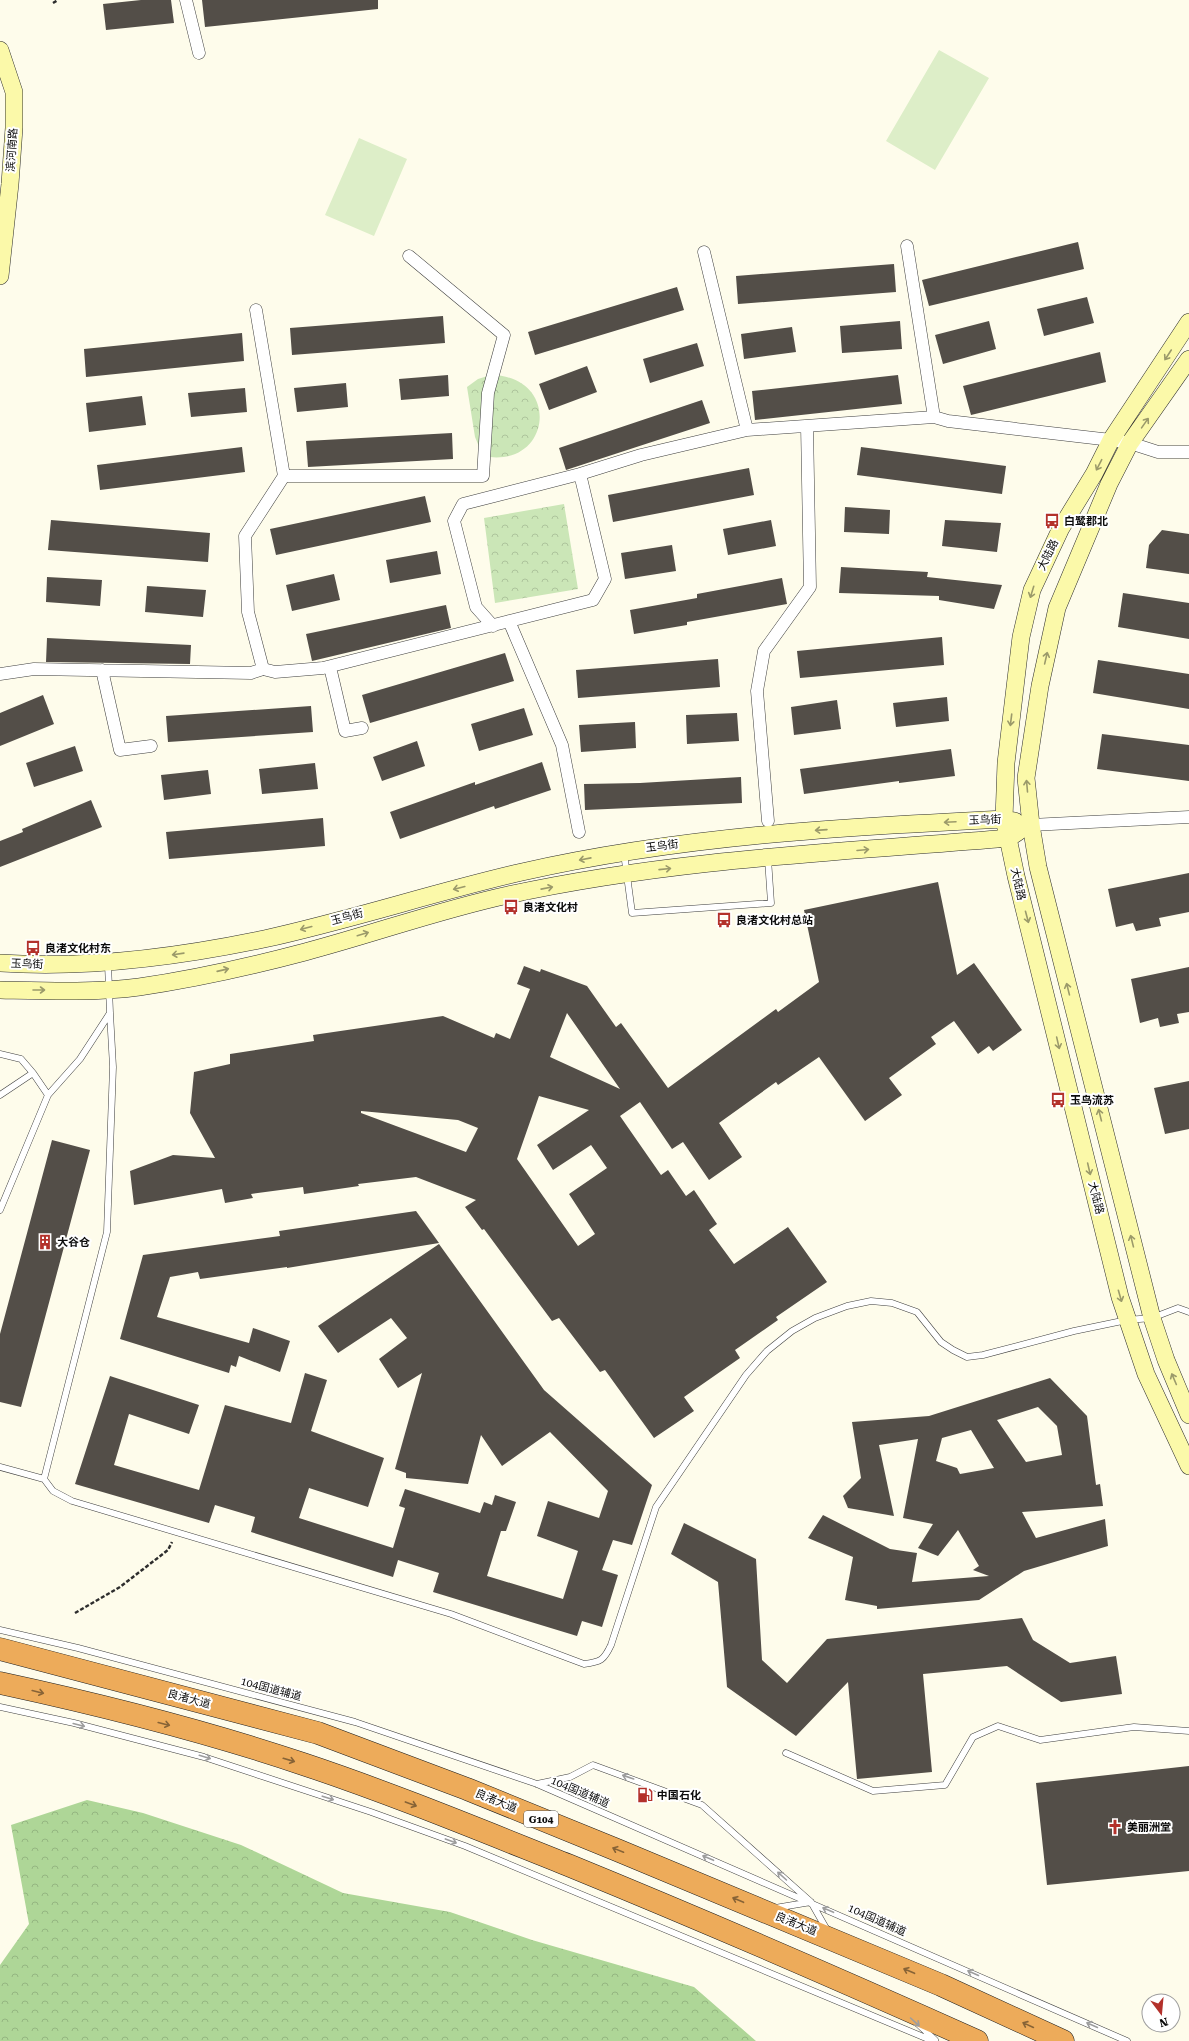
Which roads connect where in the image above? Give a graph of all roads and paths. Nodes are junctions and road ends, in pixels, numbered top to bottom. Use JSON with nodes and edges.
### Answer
{"nodes":[{"id":1,"x":58,"y":0,"type":"edge"},
{"id":2,"x":186,"y":0,"type":"edge"},
{"id":3,"x":53,"y":2,"type":"dead end"},
{"id":4,"x":0,"y":50,"type":"edge"},
{"id":5,"x":199,"y":53,"type":"dead end"},
{"id":6,"x":907,"y":246,"type":"dead end"},
{"id":7,"x":704,"y":252,"type":"dead end"},
{"id":8,"x":409,"y":256,"type":"dead end"},
{"id":9,"x":0,"y":276,"type":"edge"},
{"id":10,"x":256,"y":310,"type":"dead end"},
{"id":11,"x":1189,"y":322,"type":"edge"},
{"id":12,"x":1189,"y":359,"type":"edge"},
{"id":13,"x":934,"y":418,"type":"junction"},
{"id":14,"x":806,"y":426,"type":"junction"},
{"id":15,"x":747,"y":430,"type":"junction"},
{"id":16,"x":1111,"y":440,"type":"junction"},
{"id":17,"x":1130,"y":443,"type":"junction"},
{"id":18,"x":1189,"y":452,"type":"edge"},
{"id":19,"x":580,"y":474,"type":"junction"},
{"id":20,"x":284,"y":476,"type":"junction"},
{"id":21,"x":510,"y":622,"type":"junction"},
{"id":22,"x":493,"y":626,"type":"junction"},
{"id":23,"x":330,"y":667,"type":"junction"},
{"id":24,"x":263,"y":669,"type":"junction"},
{"id":25,"x":102,"y":670,"type":"junction"},
{"id":26,"x":0,"y":674,"type":"edge"},
{"id":27,"x":362,"y":728,"type":"dead end"},
{"id":28,"x":151,"y":746,"type":"dead end"},
{"id":29,"x":1189,"y":817,"type":"edge"},
{"id":30,"x":1004,"y":819,"type":"junction"},
{"id":31,"x":768,"y":821,"type":"dead end"},
{"id":32,"x":1030,"y":825,"type":"junction"},
{"id":33,"x":580,"y":832,"type":"dead end"},
{"id":34,"x":1009,"y":838,"type":"junction"},
{"id":35,"x":624,"y":851,"type":"junction"},
{"id":36,"x":768,"y":858,"type":"junction"},
{"id":37,"x":626,"y":873,"type":"junction"},
{"id":38,"x":108,"y":962,"type":"junction"},
{"id":39,"x":0,"y":963,"type":"edge"},
{"id":40,"x":109,"y":989,"type":"junction"},
{"id":41,"x":0,"y":990,"type":"edge"},
{"id":42,"x":110,"y":1013,"type":"junction"},
{"id":43,"x":0,"y":1054,"type":"edge"},
{"id":44,"x":33,"y":1073,"type":"junction"},
{"id":45,"x":0,"y":1095,"type":"edge"},
{"id":46,"x":48,"y":1096,"type":"junction"},
{"id":47,"x":0,"y":1210,"type":"edge"},
{"id":48,"x":1189,"y":1312,"type":"edge"},
{"id":49,"x":1152,"y":1318,"type":"junction"},
{"id":50,"x":1127,"y":1320,"type":"junction"},
{"id":51,"x":1189,"y":1415,"type":"edge"},
{"id":52,"x":1189,"y":1466,"type":"edge"},
{"id":53,"x":0,"y":1467,"type":"edge"},
{"id":54,"x":44,"y":1479,"type":"junction"},
{"id":55,"x":176,"y":1532,"type":"junction"},
{"id":56,"x":76,"y":1613,"type":"dead end"},
{"id":57,"x":0,"y":1630,"type":"edge"},
{"id":58,"x":0,"y":1649,"type":"edge"},
{"id":59,"x":0,"y":1683,"type":"edge"},
{"id":60,"x":0,"y":1707,"type":"edge"},
{"id":61,"x":1189,"y":1731,"type":"edge"},
{"id":62,"x":786,"y":1753,"type":"dead end"},
{"id":63,"x":538,"y":1784,"type":"junction"},
{"id":64,"x":811,"y":1902,"type":"junction"},
{"id":65,"x":763,"y":1910,"type":"junction"},
{"id":66,"x":832,"y":1939,"type":"junction"},
{"id":67,"x":894,"y":2004,"type":"junction"},
{"id":68,"x":933,"y":2041,"type":"edge"},
{"id":69,"x":936,"y":2041,"type":"edge"},
{"id":70,"x":976,"y":2041,"type":"edge"},
{"id":71,"x":1063,"y":2041,"type":"edge"},
{"id":72,"x":1127,"y":2041,"type":"edge"}],
"edges":[{"from":1,"to":3,"type":"path"},
{"from":2,"to":5,"type":"street"},
{"from":4,"to":9,"type":"main road","name":"滨河南路"},
{"from":6,"to":13,"type":"street"},
{"from":7,"to":15,"type":"street"},
{"from":8,"to":20,"type":"street"},
{"from":10,"to":20,"type":"street"},
{"from":11,"to":16,"type":"main road","name":"大陆路","one_way":true},
{"from":17,"to":12,"type":"main road","one_way":true},
{"from":13,"to":14,"type":"street"},
{"from":13,"to":16,"type":"street"},
{"from":14,"to":15,"type":"street"},
{"from":14,"to":31,"type":"street"},
{"from":15,"to":19,"type":"street"},
{"from":16,"to":17,"type":"street"},
{"from":16,"to":30,"type":"main road","name":"大陆路","one_way":true},
{"from":17,"to":18,"type":"street"},
{"from":32,"to":17,"type":"main road","one_way":true},
{"from":19,"to":21,"type":"street"},
{"from":19,"to":22,"type":"street"},
{"from":20,"to":24,"type":"street"},
{"from":21,"to":22,"type":"street"},
{"from":21,"to":33,"type":"street"},
{"from":22,"to":23,"type":"street"},
{"from":23,"to":24,"type":"street"},
{"from":23,"to":27,"type":"street"},
{"from":24,"to":25,"type":"street"},
{"from":25,"to":26,"type":"street"},
{"from":25,"to":28,"type":"street"},
{"from":29,"to":32,"type":"street"},
{"from":30,"to":32,"type":"main road","name":"玉鸟街"},
{"from":30,"to":34,"type":"main road","name":"大陆路"},
{"from":30,"to":35,"type":"main road","name":"玉鸟街","one_way":true},
{"from":32,"to":34,"type":"main road","name":"玉鸟街"},
{"from":49,"to":32,"type":"main road","one_way":true},
{"from":36,"to":34,"type":"main road","name":"玉鸟街","one_way":true},
{"from":34,"to":50,"type":"main road","name":"大陆路","one_way":true},
{"from":35,"to":37,"type":"lane"},
{"from":35,"to":38,"type":"main road","name":"玉鸟街","one_way":true},
{"from":37,"to":36,"type":"main road","name":"玉鸟街","one_way":true},
{"from":36,"to":37,"type":"lane"},
{"from":40,"to":37,"type":"main road","name":"玉鸟街","one_way":true},
{"from":38,"to":39,"type":"main road","name":"玉鸟街"},
{"from":38,"to":40,"type":"lane"},
{"from":41,"to":40,"type":"main road","name":"玉鸟街","one_way":true},
{"from":40,"to":42,"type":"lane"},
{"from":42,"to":46,"type":"lane"},
{"from":42,"to":54,"type":"lane"},
{"from":43,"to":44,"type":"lane"},
{"from":44,"to":45,"type":"lane"},
{"from":44,"to":46,"type":"lane"},
{"from":46,"to":47,"type":"lane"},
{"from":48,"to":49,"type":"lane"},
{"from":49,"to":50,"type":"lane"},
{"from":51,"to":49,"type":"main road","one_way":true},
{"from":50,"to":52,"type":"main road","name":"大陆路"},
{"from":50,"to":55,"type":"lane"},
{"from":53,"to":54,"type":"lane"},
{"from":54,"to":55,"type":"lane"},
{"from":55,"to":56,"type":"path"},
{"from":57,"to":63,"type":"lane","name":"104国道辅道"},
{"from":65,"to":58,"type":"highway","name":"良渚大道","number":"G104","one_way":true},
{"from":59,"to":67,"type":"highway","one_way":true},
{"from":60,"to":68,"type":"lane","one_way":true},
{"from":61,"to":62,"type":"lane"},
{"from":64,"to":63,"type":"lane","name":"104国道辅道","one_way":true},
{"from":64,"to":63,"type":"lane","one_way":true},
{"from":64,"to":65,"type":"lane"},
{"from":64,"to":66,"type":"lane"},
{"from":72,"to":64,"type":"lane","name":"104国道辅道","one_way":true},
{"from":65,"to":66,"type":"highway","name":"良渚大道","number":"G104"},
{"from":71,"to":66,"type":"highway","name":"良渚大道","number":"G104","one_way":true},
{"from":67,"to":69,"type":"lane","one_way":true},
{"from":67,"to":70,"type":"highway"}]}
